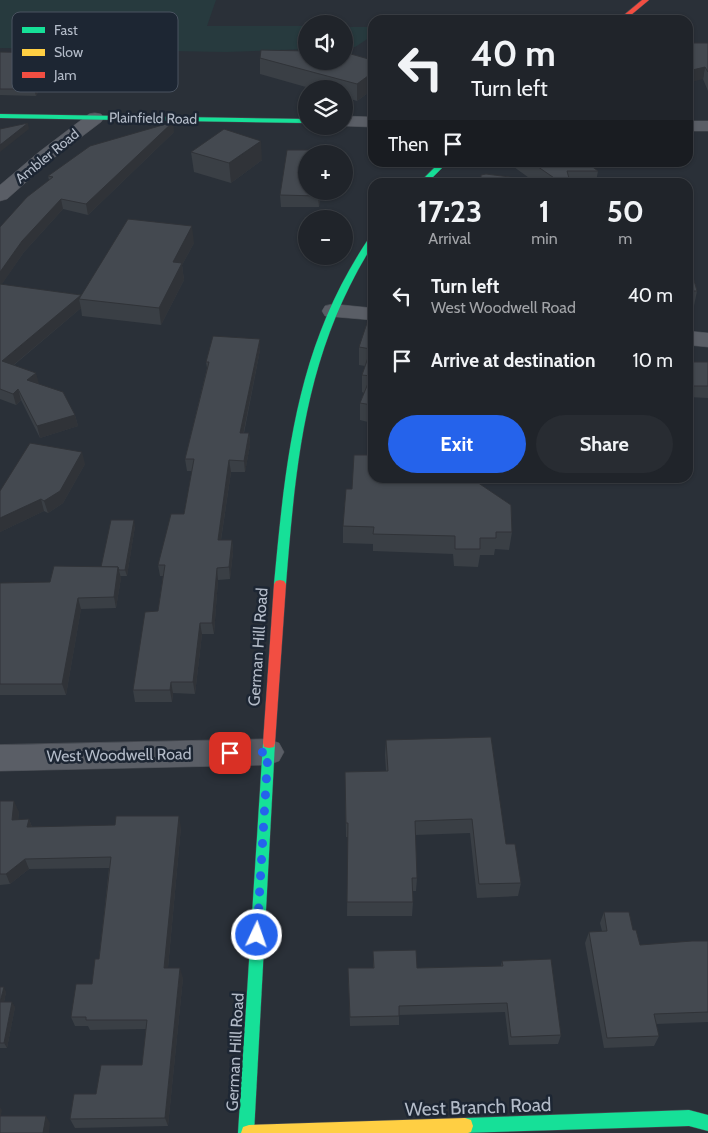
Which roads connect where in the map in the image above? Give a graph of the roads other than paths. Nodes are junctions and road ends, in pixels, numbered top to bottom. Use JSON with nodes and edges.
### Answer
{"nodes":[{"id":1,"x":646,"y":0,"type":"edge"},
{"id":2,"x":627,"y":15,"type":"edge"},
{"id":3,"x":0,"y":116,"type":"edge"},
{"id":4,"x":95,"y":118,"type":"junction"},
{"id":5,"x":298,"y":121,"type":"edge"},
{"id":6,"x":353,"y":121,"type":"edge"},
{"id":7,"x":368,"y":122,"type":"edge"},
{"id":8,"x":693,"y":126,"type":"edge"},
{"id":9,"x":708,"y":126,"type":"edge"},
{"id":10,"x":440,"y":167,"type":"edge"},
{"id":11,"x":428,"y":178,"type":"edge"},
{"id":12,"x":0,"y":195,"type":"edge"},
{"id":13,"x":368,"y":246,"type":"edge"},
{"id":14,"x":333,"y":311,"type":"junction"},
{"id":15,"x":368,"y":314,"type":"edge"},
{"id":16,"x":693,"y":338,"type":"edge"},
{"id":17,"x":708,"y":340,"type":"edge"},
{"id":18,"x":268,"y":752,"type":"junction"},
{"id":19,"x":0,"y":758,"type":"edge"},
{"id":20,"x":708,"y":1123,"type":"edge"},
{"id":21,"x":248,"y":1133,"type":"edge"}],
"edges":[{"from":1,"to":2,"type":"street"},
{"from":3,"to":4,"type":"street","name":"Plainfield Road"},
{"from":4,"to":5,"type":"street","name":"Plainfield Road"},
{"from":4,"to":12,"type":"street","name":"Ambler Road"},
{"from":6,"to":7,"type":"street"},
{"from":8,"to":9,"type":"street"},
{"from":10,"to":11,"type":"street"},
{"from":13,"to":14,"type":"street","name":"German Hill Road"},
{"from":14,"to":15,"type":"street"},
{"from":14,"to":18,"type":"street","name":"German Hill Road"},
{"from":16,"to":17,"type":"street"},
{"from":18,"to":19,"type":"street","name":"West Woodwell Road"},
{"from":18,"to":21,"type":"street","name":"German Hill Road"},
{"from":20,"to":21,"type":"street","name":"West Branch Road"}]}
